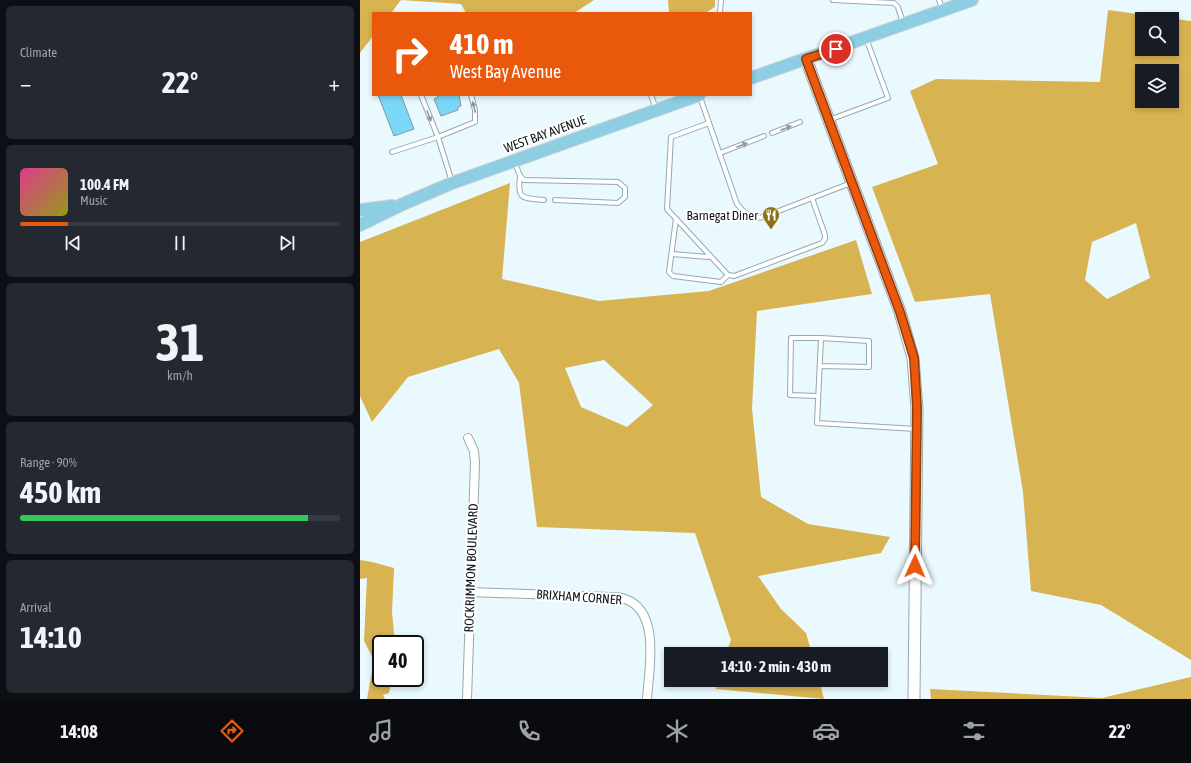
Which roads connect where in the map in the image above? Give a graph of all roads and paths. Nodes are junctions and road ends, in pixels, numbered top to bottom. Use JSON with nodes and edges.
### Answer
{"nodes":[{"id":1,"x":721,"y":0,"type":"edge"},
{"id":2,"x":834,"y":0,"type":"edge"},
{"id":3,"x":972,"y":0,"type":"edge"},
{"id":4,"x":941,"y":5,"type":"edge"},
{"id":5,"x":720,"y":12,"type":"edge"},
{"id":6,"x":904,"y":24,"type":"junction"},
{"id":7,"x":866,"y":38,"type":"junction"},
{"id":8,"x":806,"y":59,"type":"junction"},
{"id":9,"x":752,"y":78,"type":"edge"},
{"id":10,"x":421,"y":96,"type":"edge"},
{"id":11,"x":470,"y":96,"type":"edge"},
{"id":12,"x":651,"y":96,"type":"edge"},
{"id":13,"x":696,"y":96,"type":"edge"},
{"id":14,"x":699,"y":96,"type":"edge"},
{"id":15,"x":656,"y":110,"type":"junction"},
{"id":16,"x":828,"y":121,"type":"junction"},
{"id":17,"x":800,"y":122,"type":"dead end"},
{"id":18,"x":709,"y":123,"type":"junction"},
{"id":19,"x":772,"y":133,"type":"dead end"},
{"id":20,"x":764,"y":136,"type":"dead end"},
{"id":21,"x":438,"y":137,"type":"junction"},
{"id":22,"x":392,"y":152,"type":"dead end"},
{"id":23,"x":720,"y":153,"type":"junction"},
{"id":24,"x":514,"y":160,"type":"junction"},
{"id":25,"x":520,"y":176,"type":"junction"},
{"id":26,"x":452,"y":182,"type":"junction"},
{"id":27,"x":851,"y":182,"type":"junction"},
{"id":28,"x":812,"y":198,"type":"junction"},
{"id":29,"x":544,"y":200,"type":"dead end"},
{"id":30,"x":555,"y":200,"type":"dead end"},
{"id":31,"x":403,"y":204,"type":"junction"},
{"id":32,"x":360,"y":210,"type":"edge"},
{"id":33,"x":676,"y":219,"type":"junction"},
{"id":34,"x":360,"y":225,"type":"edge"},
{"id":35,"x":672,"y":254,"type":"junction"},
{"id":36,"x":710,"y":256,"type":"junction"},
{"id":37,"x":728,"y":275,"type":"junction"},
{"id":38,"x":821,"y":338,"type":"junction"},
{"id":39,"x":820,"y":366,"type":"junction"},
{"id":40,"x":818,"y":396,"type":"junction"},
{"id":41,"x":916,"y":429,"type":"junction"},
{"id":42,"x":468,"y":438,"type":"dead end"},
{"id":43,"x":470,"y":592,"type":"junction"},
{"id":44,"x":467,"y":699,"type":"edge"},
{"id":45,"x":647,"y":699,"type":"edge"},
{"id":46,"x":914,"y":699,"type":"edge"}],
"edges":[{"from":1,"to":5,"type":"lane"},
{"from":2,"to":6,"type":"lane"},
{"from":3,"to":4,"type":"main road"},
{"from":4,"to":6,"type":"main road"},
{"from":6,"to":7,"type":"main road"},
{"from":7,"to":8,"type":"main road"},
{"from":7,"to":16,"type":"lane"},
{"from":8,"to":9,"type":"main road"},
{"from":8,"to":16,"type":"street"},
{"from":10,"to":21,"type":"lane","one_way":true},
{"from":21,"to":11,"type":"lane","one_way":true},
{"from":12,"to":15,"type":"lane"},
{"from":13,"to":15,"type":"main road","name":"WEST BAY AVENUE"},
{"from":14,"to":18,"type":"lane"},
{"from":15,"to":24,"type":"main road","name":"WEST BAY AVENUE"},
{"from":16,"to":27,"type":"street"},
{"from":19,"to":17,"type":"lane","one_way":true},
{"from":18,"to":23,"type":"lane"},
{"from":18,"to":33,"type":"lane"},
{"from":23,"to":20,"type":"lane","one_way":true},
{"from":21,"to":22,"type":"lane"},
{"from":21,"to":26,"type":"lane"},
{"from":23,"to":28,"type":"lane"},
{"from":24,"to":25,"type":"lane"},
{"from":24,"to":26,"type":"main road","name":"WEST BAY AVENUE"},
{"from":25,"to":29,"type":"lane"},
{"from":25,"to":30,"type":"lane"},
{"from":26,"to":31,"type":"main road","name":"WEST BAY AVENUE"},
{"from":27,"to":28,"type":"lane"},
{"from":27,"to":41,"type":"street"},
{"from":28,"to":37,"type":"lane"},
{"from":31,"to":32,"type":"main road","name":"WEST BAY AVENUE"},
{"from":31,"to":34,"type":"main road","name":"WEST BAY AVENUE"},
{"from":33,"to":35,"type":"lane"},
{"from":33,"to":36,"type":"lane"},
{"from":35,"to":36,"type":"lane"},
{"from":35,"to":37,"type":"lane"},
{"from":36,"to":37,"type":"lane"},
{"from":38,"to":39,"type":"lane"},
{"from":38,"to":39,"type":"lane"},
{"from":38,"to":40,"type":"lane"},
{"from":39,"to":40,"type":"lane"},
{"from":40,"to":41,"type":"lane"},
{"from":41,"to":46,"type":"street"},
{"from":42,"to":43,"type":"street","name":"ROCKRIMMON BOULEVARD"},
{"from":43,"to":44,"type":"street","name":"ROCKRIMMON BOULEVARD"},
{"from":43,"to":45,"type":"street","name":"BRIXHAM CORNER"}]}
